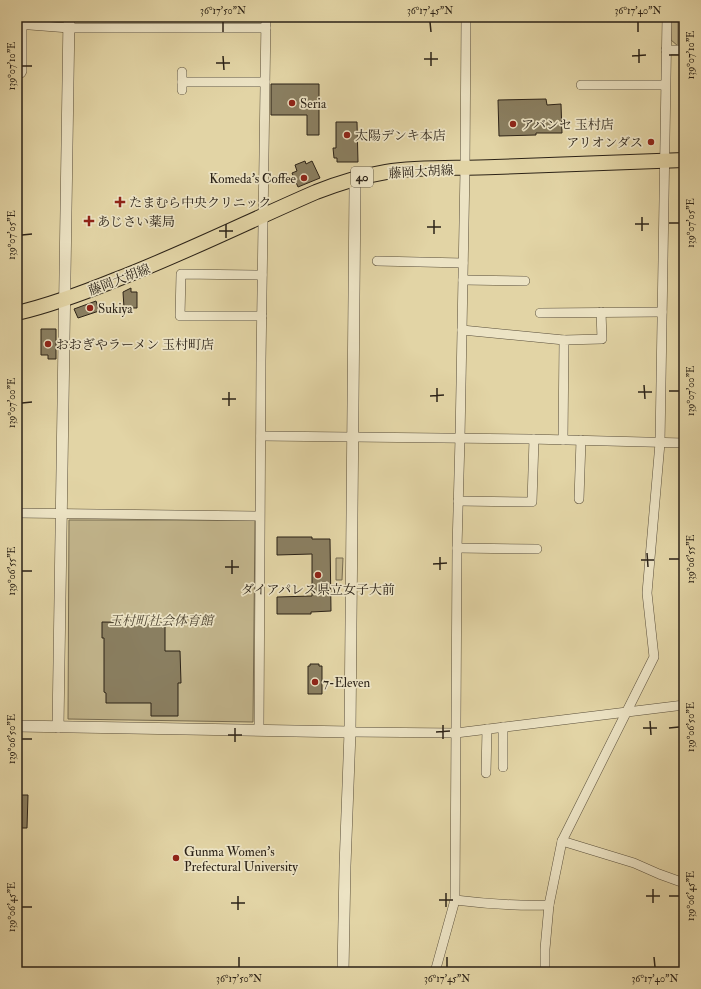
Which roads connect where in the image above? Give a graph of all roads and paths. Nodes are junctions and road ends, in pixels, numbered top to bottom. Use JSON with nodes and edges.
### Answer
{"nodes":[{"id":1,"x":266,"y":17,"type":"edge"},
{"id":2,"x":466,"y":17,"type":"edge"},
{"id":3,"x":667,"y":17,"type":"edge"},
{"id":4,"x":69,"y":23,"type":"edge"},
{"id":5,"x":20,"y":24,"type":"edge"},
{"id":6,"x":266,"y":28,"type":"junction"},
{"id":7,"x":666,"y":50,"type":"junction"},
{"id":8,"x":684,"y":50,"type":"edge"},
{"id":9,"x":182,"y":72,"type":"dead end"},
{"id":10,"x":17,"y":75,"type":"edge"},
{"id":11,"x":266,"y":82,"type":"junction"},
{"id":12,"x":581,"y":84,"type":"dead end"},
{"id":13,"x":665,"y":86,"type":"junction"},
{"id":14,"x":664,"y":160,"type":"junction"},
{"id":15,"x":684,"y":160,"type":"edge"},
{"id":16,"x":466,"y":169,"type":"junction"},
{"id":17,"x":354,"y":179,"type":"junction"},
{"id":18,"x":264,"y":214,"type":"junction"},
{"id":19,"x":378,"y":261,"type":"dead end"},
{"id":20,"x":463,"y":263,"type":"junction"},
{"id":21,"x":262,"y":275,"type":"junction"},
{"id":22,"x":463,"y":280,"type":"junction"},
{"id":23,"x":525,"y":281,"type":"dead end"},
{"id":24,"x":64,"y":300,"type":"junction"},
{"id":25,"x":601,"y":312,"type":"junction"},
{"id":26,"x":662,"y":312,"type":"junction"},
{"id":27,"x":17,"y":313,"type":"edge"},
{"id":28,"x":540,"y":313,"type":"dead end"},
{"id":29,"x":262,"y":316,"type":"junction"},
{"id":30,"x":462,"y":330,"type":"junction"},
{"id":31,"x":564,"y":340,"type":"junction"},
{"id":32,"x":261,"y":436,"type":"junction"},
{"id":33,"x":353,"y":437,"type":"junction"},
{"id":34,"x":460,"y":438,"type":"junction"},
{"id":35,"x":534,"y":439,"type":"junction"},
{"id":36,"x":563,"y":440,"type":"junction"},
{"id":37,"x":581,"y":440,"type":"junction"},
{"id":38,"x":660,"y":443,"type":"junction"},
{"id":39,"x":684,"y":443,"type":"edge"},
{"id":40,"x":580,"y":499,"type":"dead end"},
{"id":41,"x":458,"y":501,"type":"junction"},
{"id":42,"x":17,"y":513,"type":"edge"},
{"id":43,"x":61,"y":514,"type":"junction"},
{"id":44,"x":260,"y":516,"type":"junction"},
{"id":45,"x":456,"y":548,"type":"junction"},
{"id":46,"x":537,"y":549,"type":"dead end"},
{"id":47,"x":684,"y":705,"type":"edge"},
{"id":48,"x":627,"y":712,"type":"junction"},
{"id":49,"x":17,"y":726,"type":"edge"},
{"id":50,"x":58,"y":727,"type":"junction"},
{"id":51,"x":503,"y":727,"type":"junction"},
{"id":52,"x":487,"y":729,"type":"junction"},
{"id":53,"x":259,"y":730,"type":"junction"},
{"id":54,"x":350,"y":732,"type":"junction"},
{"id":55,"x":456,"y":733,"type":"junction"},
{"id":56,"x":502,"y":767,"type":"dead end"},
{"id":57,"x":486,"y":773,"type":"dead end"},
{"id":58,"x":562,"y":841,"type":"junction"},
{"id":59,"x":684,"y":883,"type":"edge"},
{"id":60,"x":455,"y":900,"type":"junction"},
{"id":61,"x":549,"y":905,"type":"junction"},
{"id":62,"x":344,"y":972,"type":"edge"},
{"id":63,"x":435,"y":972,"type":"edge"},
{"id":64,"x":545,"y":972,"type":"edge"}],
"edges":[{"from":1,"to":6,"type":"street"},
{"from":2,"to":16,"type":"street"},
{"from":3,"to":7,"type":"street"},
{"from":4,"to":5,"type":"street"},
{"from":4,"to":6,"type":"street"},
{"from":4,"to":24,"type":"street"},
{"from":5,"to":10,"type":"street"},
{"from":6,"to":11,"type":"street"},
{"from":7,"to":8,"type":"street"},
{"from":7,"to":13,"type":"street"},
{"from":9,"to":11,"type":"street"},
{"from":11,"to":18,"type":"street"},
{"from":12,"to":13,"type":"street"},
{"from":13,"to":14,"type":"street"},
{"from":14,"to":15,"type":"main road","name":"藤岡大胡線","number":"40"},
{"from":14,"to":16,"type":"main road","name":"藤岡大胡線","number":"40"},
{"from":14,"to":26,"type":"street"},
{"from":16,"to":17,"type":"main road","name":"藤岡大胡線","number":"40"},
{"from":16,"to":20,"type":"street"},
{"from":17,"to":18,"type":"main road","name":"藤岡大胡線","number":"40"},
{"from":17,"to":33,"type":"street"},
{"from":18,"to":21,"type":"street"},
{"from":18,"to":24,"type":"main road","name":"藤岡大胡線","number":"40"},
{"from":19,"to":20,"type":"street"},
{"from":20,"to":22,"type":"street"},
{"from":21,"to":29,"type":"street"},
{"from":21,"to":29,"type":"street"},
{"from":22,"to":23,"type":"street"},
{"from":22,"to":30,"type":"street"},
{"from":24,"to":27,"type":"main road","name":"藤岡大胡線","number":"40"},
{"from":24,"to":43,"type":"street"},
{"from":25,"to":26,"type":"street"},
{"from":25,"to":28,"type":"street"},
{"from":25,"to":31,"type":"street"},
{"from":26,"to":38,"type":"street"},
{"from":29,"to":32,"type":"street"},
{"from":30,"to":31,"type":"street"},
{"from":30,"to":34,"type":"street"},
{"from":31,"to":36,"type":"street"},
{"from":32,"to":33,"type":"street"},
{"from":32,"to":44,"type":"street"},
{"from":33,"to":34,"type":"street"},
{"from":33,"to":54,"type":"street"},
{"from":34,"to":35,"type":"street"},
{"from":34,"to":41,"type":"street"},
{"from":35,"to":36,"type":"street"},
{"from":35,"to":41,"type":"street"},
{"from":36,"to":37,"type":"street"},
{"from":37,"to":38,"type":"street"},
{"from":37,"to":40,"type":"street"},
{"from":38,"to":39,"type":"street"},
{"from":38,"to":48,"type":"street"},
{"from":41,"to":45,"type":"street"},
{"from":42,"to":43,"type":"street"},
{"from":43,"to":44,"type":"street"},
{"from":43,"to":50,"type":"street"},
{"from":44,"to":53,"type":"street"},
{"from":45,"to":46,"type":"street"},
{"from":45,"to":55,"type":"street"},
{"from":47,"to":48,"type":"street"},
{"from":48,"to":51,"type":"street"},
{"from":48,"to":58,"type":"street"},
{"from":49,"to":50,"type":"street"},
{"from":50,"to":53,"type":"street"},
{"from":51,"to":52,"type":"street"},
{"from":51,"to":56,"type":"street"},
{"from":52,"to":55,"type":"street"},
{"from":52,"to":57,"type":"street"},
{"from":53,"to":54,"type":"street"},
{"from":54,"to":55,"type":"street"},
{"from":54,"to":62,"type":"street"},
{"from":55,"to":60,"type":"street"},
{"from":58,"to":59,"type":"street"},
{"from":58,"to":61,"type":"street"},
{"from":60,"to":61,"type":"street"},
{"from":60,"to":63,"type":"street"},
{"from":61,"to":64,"type":"street"}]}
